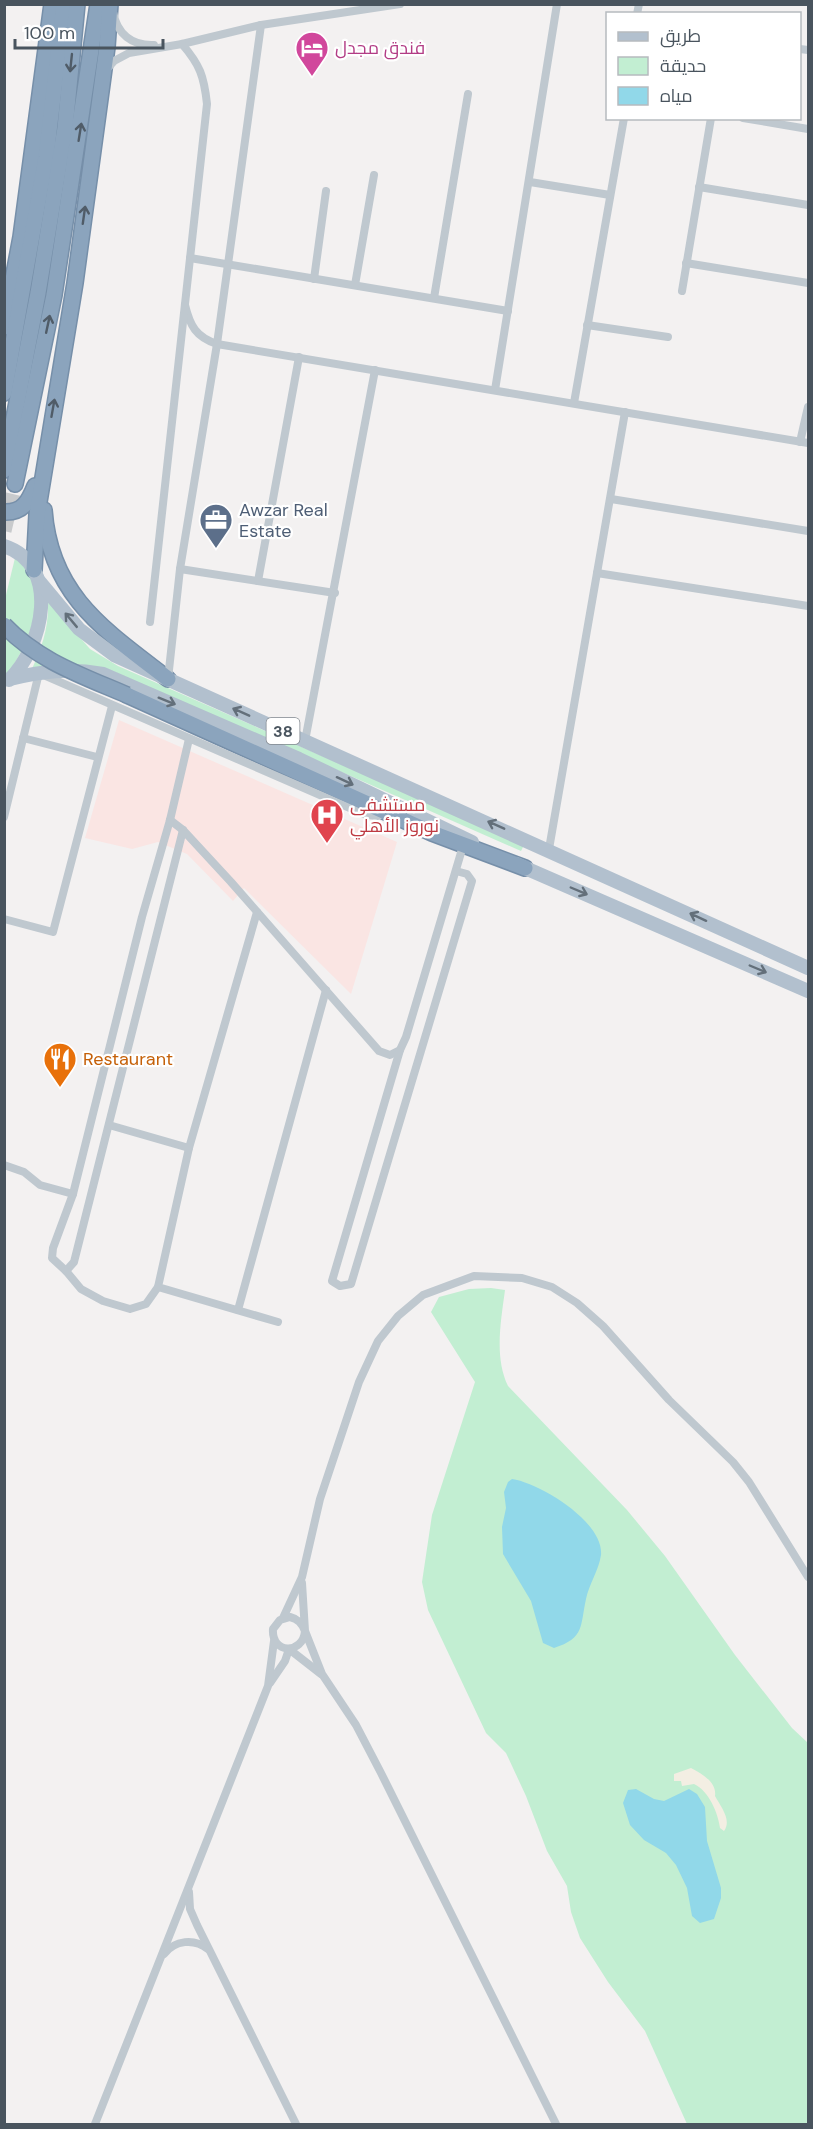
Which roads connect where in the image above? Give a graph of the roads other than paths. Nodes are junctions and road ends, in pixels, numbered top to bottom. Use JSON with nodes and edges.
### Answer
{"nodes":[{"id":1,"x":52,"y":4,"type":"edge"},
{"id":2,"x":64,"y":4,"type":"edge"},
{"id":3,"x":77,"y":4,"type":"edge"},
{"id":4,"x":98,"y":4,"type":"edge"},
{"id":5,"x":111,"y":4,"type":"edge"},
{"id":6,"x":400,"y":4,"type":"edge"},
{"id":7,"x":557,"y":4,"type":"edge"},
{"id":8,"x":261,"y":25,"type":"junction"},
{"id":9,"x":182,"y":44,"type":"junction"},
{"id":10,"x":103,"y":80,"type":"junction"},
{"id":11,"x":468,"y":94,"type":"dead end"},
{"id":12,"x":624,"y":120,"type":"edge"},
{"id":13,"x":711,"y":120,"type":"edge"},
{"id":14,"x":755,"y":120,"type":"edge"},
{"id":15,"x":808,"y":129,"type":"edge"},
{"id":16,"x":374,"y":175,"type":"dead end"},
{"id":17,"x":530,"y":182,"type":"junction"},
{"id":18,"x":699,"y":187,"type":"junction"},
{"id":19,"x":326,"y":191,"type":"dead end"},
{"id":20,"x":610,"y":195,"type":"junction"},
{"id":21,"x":808,"y":205,"type":"edge"},
{"id":22,"x":190,"y":258,"type":"junction"},
{"id":23,"x":686,"y":263,"type":"junction"},
{"id":24,"x":229,"y":266,"type":"junction"},
{"id":25,"x":314,"y":279,"type":"junction"},
{"id":26,"x":808,"y":283,"type":"edge"},
{"id":27,"x":355,"y":285,"type":"junction"},
{"id":28,"x":682,"y":291,"type":"dead end"},
{"id":29,"x":434,"y":298,"type":"junction"},
{"id":30,"x":184,"y":305,"type":"junction"},
{"id":31,"x":508,"y":311,"type":"junction"},
{"id":32,"x":587,"y":325,"type":"junction"},
{"id":33,"x":4,"y":327,"type":"edge"},
{"id":34,"x":668,"y":337,"type":"dead end"},
{"id":35,"x":217,"y":344,"type":"junction"},
{"id":36,"x":299,"y":357,"type":"junction"},
{"id":37,"x":375,"y":370,"type":"junction"},
{"id":38,"x":495,"y":390,"type":"junction"},
{"id":39,"x":4,"y":393,"type":"edge"},
{"id":40,"x":573,"y":403,"type":"junction"},
{"id":41,"x":808,"y":407,"type":"edge"},
{"id":42,"x":625,"y":412,"type":"junction"},
{"id":43,"x":49,"y":430,"type":"junction"},
{"id":44,"x":804,"y":442,"type":"edge"},
{"id":45,"x":45,"y":456,"type":"junction"},
{"id":46,"x":4,"y":470,"type":"tunnel mouth"},
{"id":47,"x":15,"y":484,"type":"tunnel mouth"},
{"id":48,"x":611,"y":499,"type":"junction"},
{"id":49,"x":4,"y":512,"type":"edge"},
{"id":50,"x":808,"y":531,"type":"edge"},
{"id":51,"x":4,"y":546,"type":"edge"},
{"id":52,"x":180,"y":569,"type":"junction"},
{"id":53,"x":597,"y":573,"type":"junction"},
{"id":54,"x":36,"y":575,"type":"junction"},
{"id":55,"x":258,"y":581,"type":"junction"},
{"id":56,"x":335,"y":593,"type":"junction"},
{"id":57,"x":808,"y":606,"type":"edge"},
{"id":58,"x":150,"y":622,"type":"dead end"},
{"id":59,"x":4,"y":625,"type":"edge"},
{"id":60,"x":39,"y":673,"type":"junction"},
{"id":61,"x":168,"y":679,"type":"junction"},
{"id":62,"x":7,"y":681,"type":"edge"},
{"id":63,"x":112,"y":706,"type":"junction"},
{"id":64,"x":23,"y":738,"type":"junction"},
{"id":65,"x":189,"y":739,"type":"junction"},
{"id":66,"x":305,"y":741,"type":"junction"},
{"id":67,"x":97,"y":757,"type":"junction"},
{"id":68,"x":386,"y":812,"type":"junction"},
{"id":69,"x":4,"y":817,"type":"edge"},
{"id":70,"x":170,"y":820,"type":"junction"},
{"id":71,"x":183,"y":830,"type":"junction"},
{"id":72,"x":464,"y":846,"type":"junction"},
{"id":73,"x":549,"y":849,"type":"junction"},
{"id":74,"x":525,"y":868,"type":"junction"},
{"id":75,"x":456,"y":871,"type":"junction"},
{"id":76,"x":257,"y":912,"type":"junction"},
{"id":77,"x":4,"y":919,"type":"edge"},
{"id":78,"x":808,"y":968,"type":"edge"},
{"id":79,"x":326,"y":990,"type":"junction"},
{"id":80,"x":808,"y":991,"type":"edge"},
{"id":81,"x":400,"y":1050,"type":"junction"},
{"id":82,"x":109,"y":1125,"type":"junction"},
{"id":83,"x":189,"y":1148,"type":"junction"},
{"id":84,"x":4,"y":1166,"type":"edge"},
{"id":85,"x":73,"y":1194,"type":"junction"},
{"id":86,"x":66,"y":1271,"type":"junction"},
{"id":87,"x":158,"y":1287,"type":"junction"},
{"id":88,"x":238,"y":1310,"type":"junction"},
{"id":89,"x":278,"y":1322,"type":"dead end"},
{"id":90,"x":302,"y":1576,"type":"junction"},
{"id":91,"x":808,"y":1577,"type":"edge"},
{"id":92,"x":283,"y":1618,"type":"junction"},
{"id":93,"x":304,"y":1631,"type":"junction"},
{"id":94,"x":274,"y":1641,"type":"junction"},
{"id":95,"x":289,"y":1649,"type":"junction"},
{"id":96,"x":322,"y":1674,"type":"junction"},
{"id":97,"x":268,"y":1686,"type":"junction"},
{"id":98,"x":192,"y":1877,"type":"junction"},
{"id":99,"x":213,"y":1957,"type":"junction"},
{"id":100,"x":158,"y":1965,"type":"junction"},
{"id":101,"x":95,"y":2124,"type":"edge"},
{"id":102,"x":296,"y":2124,"type":"edge"},
{"id":103,"x":556,"y":2124,"type":"edge"}],
"edges":[{"from":1,"to":33,"type":"highway"},
{"from":2,"to":39,"type":"highway"},
{"from":3,"to":46,"type":"highway","one_way":true},
{"from":47,"to":4,"type":"highway","one_way":true},
{"from":5,"to":9,"type":"street"},
{"from":5,"to":10,"type":"highway"},
{"from":6,"to":8,"type":"street"},
{"from":7,"to":17,"type":"street"},
{"from":8,"to":9,"type":"street"},
{"from":8,"to":24,"type":"street"},
{"from":9,"to":10,"type":"street"},
{"from":9,"to":22,"type":"street"},
{"from":43,"to":10,"type":"highway","one_way":true},
{"from":11,"to":29,"type":"street"},
{"from":12,"to":20,"type":"street"},
{"from":13,"to":18,"type":"street"},
{"from":14,"to":15,"type":"street"},
{"from":16,"to":27,"type":"street"},
{"from":17,"to":20,"type":"street"},
{"from":17,"to":31,"type":"street"},
{"from":18,"to":21,"type":"street"},
{"from":18,"to":23,"type":"street"},
{"from":19,"to":25,"type":"street"},
{"from":20,"to":32,"type":"street"},
{"from":22,"to":24,"type":"street"},
{"from":22,"to":30,"type":"street"},
{"from":23,"to":26,"type":"street"},
{"from":23,"to":28,"type":"street"},
{"from":24,"to":25,"type":"street"},
{"from":24,"to":35,"type":"street"},
{"from":25,"to":27,"type":"street"},
{"from":27,"to":29,"type":"street"},
{"from":29,"to":31,"type":"street"},
{"from":30,"to":35,"type":"street"},
{"from":30,"to":58,"type":"street"},
{"from":31,"to":38,"type":"street"},
{"from":32,"to":34,"type":"street"},
{"from":32,"to":40,"type":"street"},
{"from":35,"to":36,"type":"street"},
{"from":35,"to":52,"type":"street"},
{"from":36,"to":37,"type":"street"},
{"from":36,"to":55,"type":"street"},
{"from":37,"to":38,"type":"street"},
{"from":37,"to":56,"type":"street"},
{"from":38,"to":40,"type":"street"},
{"from":40,"to":42,"type":"street"},
{"from":41,"to":44,"type":"street"},
{"from":42,"to":44,"type":"street"},
{"from":42,"to":48,"type":"street"},
{"from":43,"to":45,"type":"highway"},
{"from":43,"to":61,"type":"highway"},
{"from":45,"to":49,"type":"highway"},
{"from":45,"to":54,"type":"highway"},
{"from":48,"to":50,"type":"street"},
{"from":48,"to":53,"type":"street"},
{"from":51,"to":54,"type":"main road","number":"38"},
{"from":52,"to":55,"type":"street"},
{"from":52,"to":61,"type":"street"},
{"from":53,"to":57,"type":"street"},
{"from":53,"to":73,"type":"street"},
{"from":61,"to":54,"type":"main road","number":"38","one_way":true},
{"from":54,"to":62,"type":"main road","number":"38"},
{"from":55,"to":56,"type":"street"},
{"from":56,"to":66,"type":"street"},
{"from":59,"to":68,"type":"highway","bridge":true},
{"from":60,"to":62,"type":"main road","number":"38"},
{"from":60,"to":63,"type":"street"},
{"from":60,"to":64,"type":"street"},
{"from":60,"to":74,"type":"main road","number":"38","one_way":true},
{"from":66,"to":61,"type":"main road","number":"38","one_way":true},
{"from":63,"to":65,"type":"street"},
{"from":63,"to":67,"type":"street"},
{"from":64,"to":67,"type":"street"},
{"from":64,"to":69,"type":"street"},
{"from":65,"to":68,"type":"street"},
{"from":65,"to":70,"type":"street"},
{"from":73,"to":66,"type":"main road","number":"38","one_way":true},
{"from":67,"to":77,"type":"street"},
{"from":68,"to":72,"type":"highway"},
{"from":70,"to":71,"type":"street"},
{"from":70,"to":85,"type":"street"},
{"from":71,"to":76,"type":"street"},
{"from":71,"to":82,"type":"street"},
{"from":72,"to":74,"type":"highway"},
{"from":72,"to":75,"type":"street"},
{"from":78,"to":73,"type":"main road","number":"38","one_way":true},
{"from":74,"to":80,"type":"main road","number":"38","one_way":true},
{"from":75,"to":81,"type":"street"},
{"from":75,"to":81,"type":"street"},
{"from":76,"to":79,"type":"street"},
{"from":76,"to":83,"type":"street"},
{"from":79,"to":81,"type":"street"},
{"from":79,"to":88,"type":"street"},
{"from":82,"to":83,"type":"street"},
{"from":82,"to":86,"type":"street"},
{"from":83,"to":87,"type":"street"},
{"from":84,"to":85,"type":"street"},
{"from":85,"to":86,"type":"street"},
{"from":86,"to":87,"type":"street"},
{"from":87,"to":88,"type":"street"},
{"from":88,"to":89,"type":"street"},
{"from":90,"to":91,"type":"street"},
{"from":90,"to":92,"type":"street"},
{"from":90,"to":93,"type":"street"},
{"from":92,"to":93,"type":"street"},
{"from":92,"to":94,"type":"street"},
{"from":93,"to":95,"type":"street"},
{"from":93,"to":96,"type":"street"},
{"from":94,"to":95,"type":"street"},
{"from":94,"to":97,"type":"street"},
{"from":95,"to":96,"type":"street"},
{"from":95,"to":97,"type":"street"},
{"from":96,"to":103,"type":"street"},
{"from":97,"to":98,"type":"street"},
{"from":98,"to":99,"type":"street"},
{"from":98,"to":100,"type":"street"},
{"from":99,"to":100,"type":"street"},
{"from":99,"to":102,"type":"street"},
{"from":100,"to":101,"type":"street"}]}
